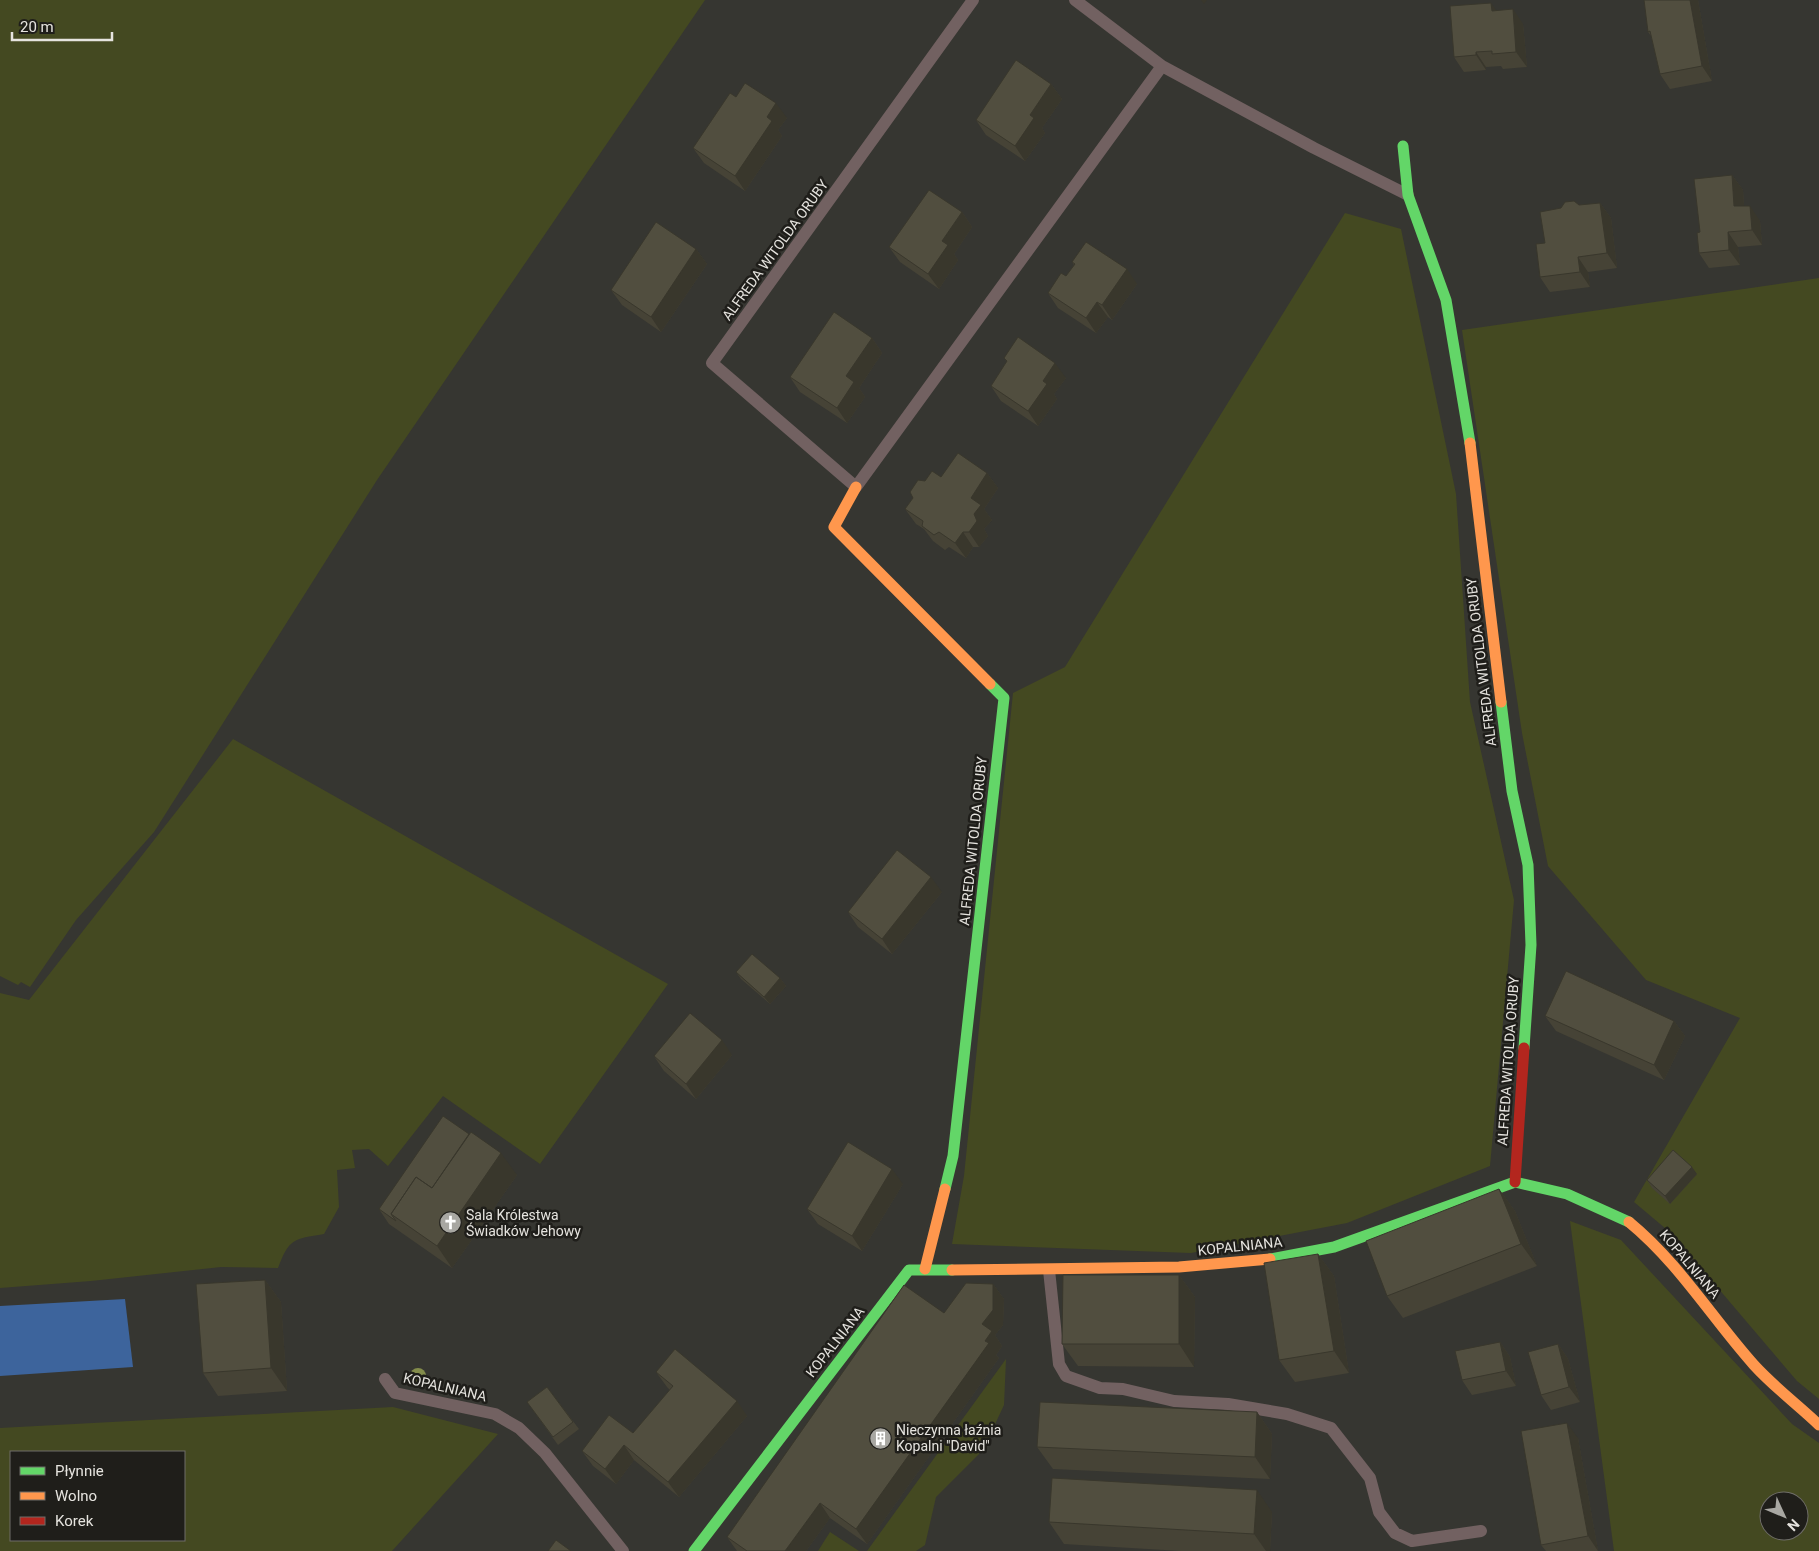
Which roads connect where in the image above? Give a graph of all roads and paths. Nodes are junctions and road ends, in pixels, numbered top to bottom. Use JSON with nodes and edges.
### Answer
{"nodes":[{"id":1,"x":973,"y":0,"type":"edge"},
{"id":2,"x":1075,"y":0,"type":"edge"},
{"id":3,"x":1162,"y":66,"type":"junction"},
{"id":4,"x":1403,"y":146,"type":"dead end"},
{"id":5,"x":1408,"y":195,"type":"junction"},
{"id":6,"x":856,"y":487,"type":"junction"},
{"id":7,"x":1516,"y":1182,"type":"junction"},
{"id":8,"x":925,"y":1270,"type":"junction"},
{"id":9,"x":1049,"y":1270,"type":"junction"},
{"id":10,"x":385,"y":1379,"type":"dead end"},
{"id":11,"x":1819,"y":1425,"type":"edge"},
{"id":12,"x":1481,"y":1531,"type":"dead end"},
{"id":13,"x":623,"y":1551,"type":"edge"},
{"id":14,"x":694,"y":1551,"type":"edge"}],
"edges":[{"from":1,"to":6,"type":"lane","name":"ALFREDA WITOLDA ORUBY"},
{"from":2,"to":3,"type":"lane"},
{"from":3,"to":5,"type":"lane"},
{"from":3,"to":6,"type":"lane","name":"ALFREDA WITOLDA ORUBY"},
{"from":4,"to":5,"type":"street","name":"ALFREDA WITOLDA ORUBY"},
{"from":5,"to":7,"type":"street","name":"ALFREDA WITOLDA ORUBY"},
{"from":6,"to":8,"type":"street","name":"ALFREDA WITOLDA ORUBY"},
{"from":7,"to":9,"type":"street","name":"KOPALNIANA"},
{"from":7,"to":11,"type":"street","name":"KOPALNIANA"},
{"from":8,"to":9,"type":"street","name":"KOPALNIANA"},
{"from":8,"to":14,"type":"street","name":"KOPALNIANA"},
{"from":9,"to":12,"type":"lane"},
{"from":10,"to":13,"type":"lane","name":"KOPALNIANA"}]}
